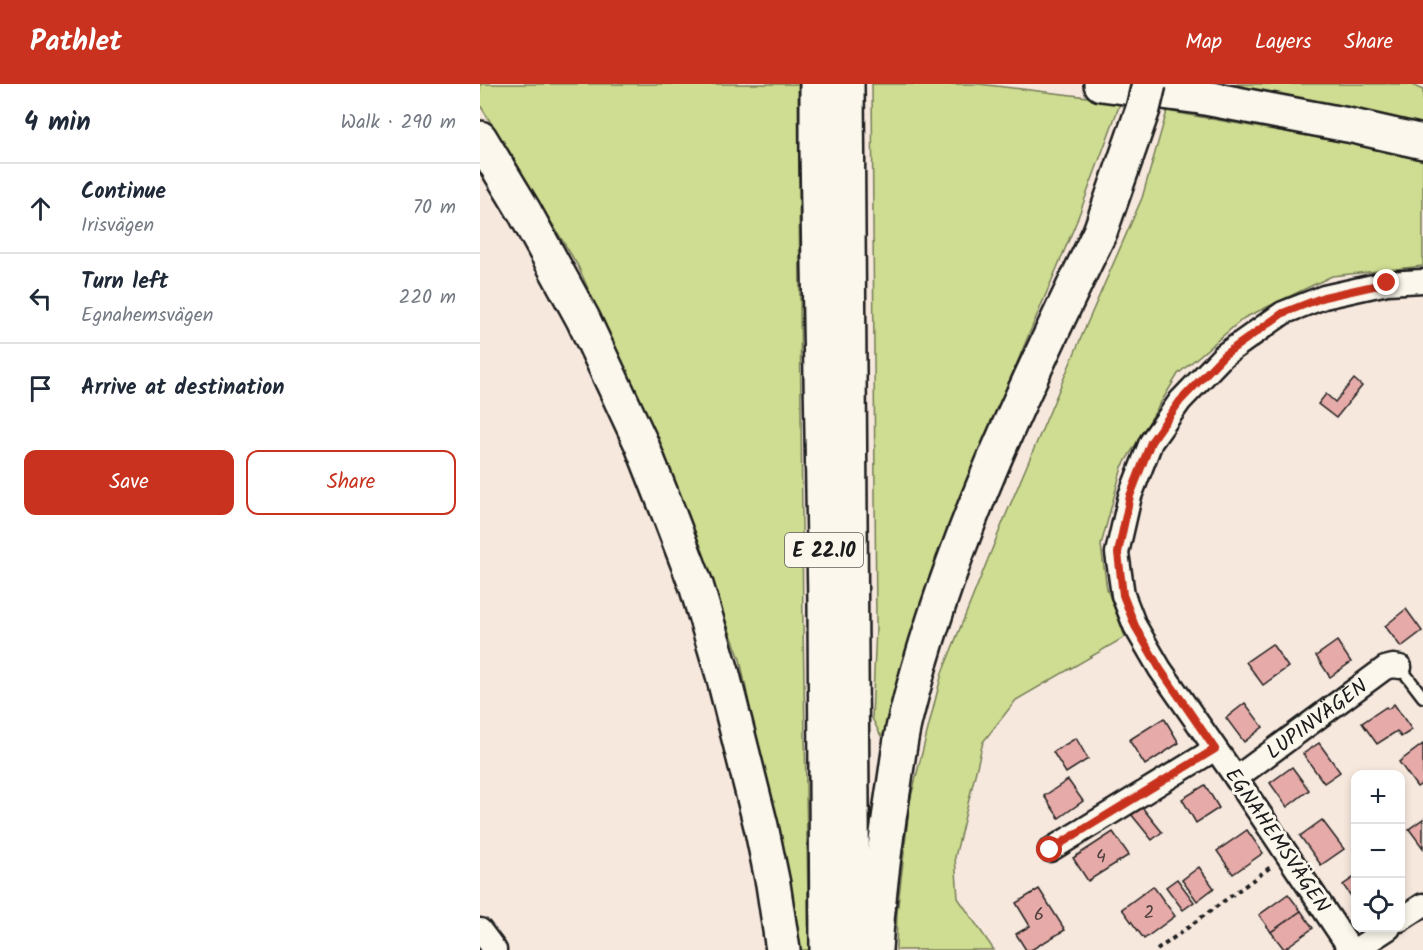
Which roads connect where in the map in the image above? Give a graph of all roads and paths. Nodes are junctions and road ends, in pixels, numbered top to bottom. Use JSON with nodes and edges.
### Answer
{"nodes":[{"id":1,"x":817,"y":84,"type":"edge"},
{"id":2,"x":847,"y":84,"type":"edge"},
{"id":3,"x":1101,"y":84,"type":"edge"},
{"id":4,"x":1149,"y":84,"type":"edge"},
{"id":5,"x":480,"y":138,"type":"edge"},
{"id":6,"x":1423,"y":142,"type":"edge"},
{"id":7,"x":832,"y":151,"type":"junction"},
{"id":8,"x":1423,"y":281,"type":"edge"},
{"id":9,"x":1400,"y":667,"type":"joint"},
{"id":10,"x":1423,"y":697,"type":"edge"},
{"id":11,"x":1215,"y":749,"type":"junction"},
{"id":12,"x":1236,"y":778,"type":"junction"},
{"id":13,"x":1050,"y":850,"type":"dead end"},
{"id":14,"x":1287,"y":855,"type":"junction"},
{"id":15,"x":1423,"y":905,"type":"edge"},
{"id":16,"x":1405,"y":917,"type":"edge"},
{"id":17,"x":480,"y":930,"type":"edge"},
{"id":18,"x":1381,"y":932,"type":"edge"},
{"id":19,"x":495,"y":950,"type":"edge"},
{"id":20,"x":783,"y":950,"type":"edge"},
{"id":21,"x":827,"y":950,"type":"edge"},
{"id":22,"x":853,"y":950,"type":"edge"},
{"id":23,"x":875,"y":950,"type":"edge"},
{"id":24,"x":1156,"y":950,"type":"edge"},
{"id":25,"x":1353,"y":950,"type":"edge"}],
"edges":[{"from":1,"to":7,"type":"highway","number":"E 22.10"},
{"from":2,"to":7,"type":"highway","number":"E 22.10"},
{"from":3,"to":6,"type":"highway"},
{"from":4,"to":23,"type":"highway","bridge":true},
{"from":5,"to":20,"type":"highway"},
{"from":7,"to":21,"type":"highway","number":"E 22.10"},
{"from":7,"to":22,"type":"highway","number":"E 22.10"},
{"from":8,"to":11,"type":"street","name":"EGNAHEMSVÄGEN"},
{"from":9,"to":10,"type":"lane"},
{"from":9,"to":12,"type":"street","name":"LUPINVÄGEN"},
{"from":11,"to":12,"type":"street","name":"EGNAHEMSVÄGEN"},
{"from":11,"to":13,"type":"street"},
{"from":12,"to":14,"type":"street","name":"EGNAHEMSVÄGEN"},
{"from":14,"to":24,"type":"path"},
{"from":14,"to":25,"type":"street","name":"EGNAHEMSVÄGEN"},
{"from":15,"to":16,"type":"street"},
{"from":17,"to":19,"type":"street"},
{"from":18,"to":25,"type":"street"}]}
